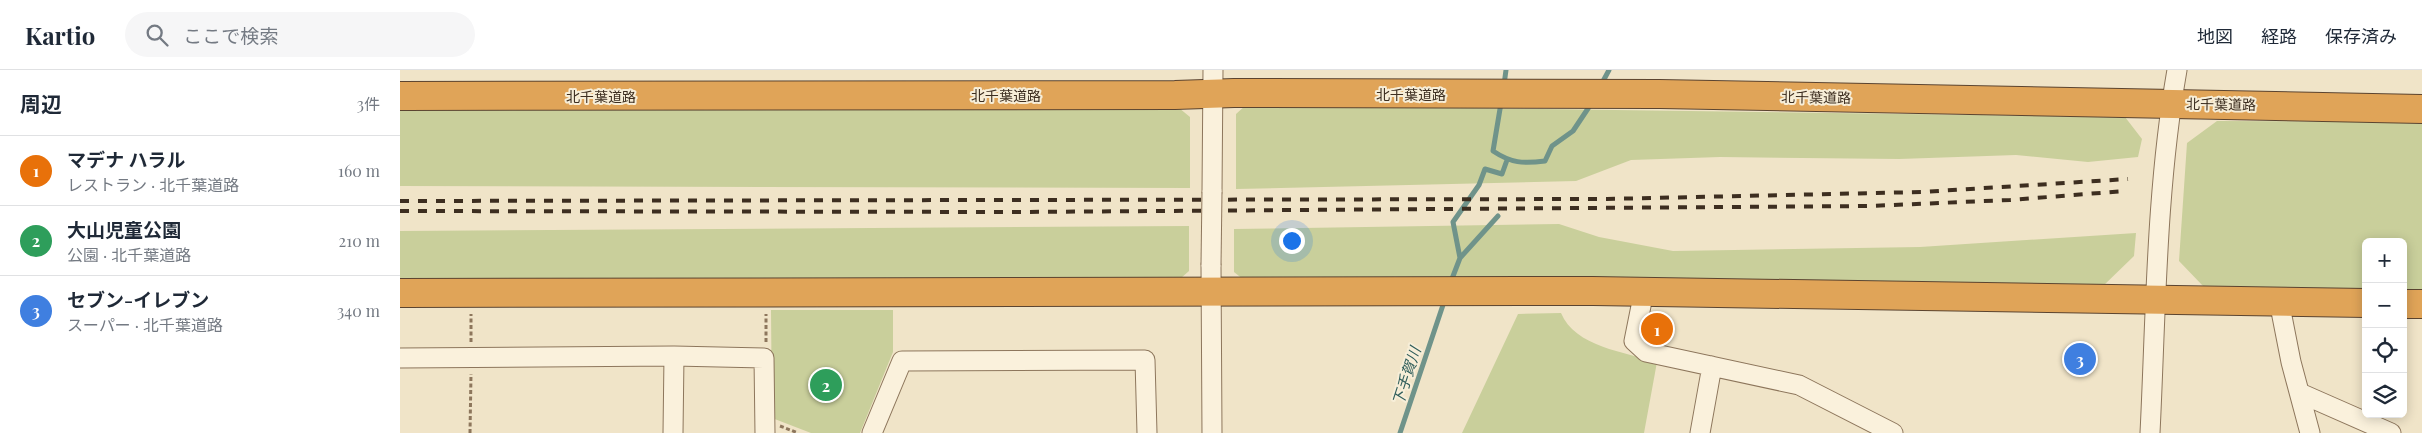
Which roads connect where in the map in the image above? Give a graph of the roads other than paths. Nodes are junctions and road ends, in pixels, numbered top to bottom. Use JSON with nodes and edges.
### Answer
{"nodes":[{"id":1,"x":2178,"y":70,"type":"edge"},
{"id":2,"x":1212,"y":94,"type":"edge"},
{"id":3,"x":400,"y":96,"type":"edge"},
{"id":4,"x":2172,"y":103,"type":"junction"},
{"id":5,"x":2422,"y":109,"type":"edge"},
{"id":6,"x":1211,"y":278,"type":"junction"},
{"id":7,"x":1644,"y":291,"type":"junction"},
{"id":8,"x":400,"y":293,"type":"edge"},
{"id":9,"x":2156,"y":300,"type":"junction"},
{"id":10,"x":2279,"y":301,"type":"junction"},
{"id":11,"x":2362,"y":303,"type":"edge"},
{"id":12,"x":2407,"y":304,"type":"edge"},
{"id":13,"x":2422,"y":304,"type":"edge"},
{"id":14,"x":674,"y":356,"type":"junction"},
{"id":15,"x":400,"y":358,"type":"edge"},
{"id":16,"x":1712,"y":366,"type":"junction"},
{"id":17,"x":2300,"y":393,"type":"junction"},
{"id":18,"x":2388,"y":432,"type":"edge"},
{"id":19,"x":673,"y":433,"type":"edge"},
{"id":20,"x":765,"y":433,"type":"edge"},
{"id":21,"x":872,"y":433,"type":"edge"},
{"id":22,"x":1147,"y":433,"type":"edge"},
{"id":23,"x":1212,"y":433,"type":"edge"},
{"id":24,"x":1700,"y":433,"type":"edge"},
{"id":25,"x":1893,"y":433,"type":"edge"},
{"id":26,"x":2150,"y":433,"type":"edge"},
{"id":27,"x":2310,"y":433,"type":"edge"}],
"edges":[{"from":1,"to":4,"type":"street"},
{"from":2,"to":3,"type":"highway","name":"北千葉道路"},
{"from":2,"to":4,"type":"highway","name":"北千葉道路"},
{"from":2,"to":6,"type":"street","bridge":true},
{"from":4,"to":5,"type":"highway","name":"北千葉道路"},
{"from":4,"to":9,"type":"street"},
{"from":6,"to":7,"type":"highway"},
{"from":6,"to":8,"type":"highway"},
{"from":6,"to":23,"type":"street"},
{"from":7,"to":9,"type":"highway"},
{"from":7,"to":16,"type":"street"},
{"from":9,"to":10,"type":"highway"},
{"from":9,"to":26,"type":"street"},
{"from":10,"to":11,"type":"highway"},
{"from":10,"to":17,"type":"street"},
{"from":12,"to":13,"type":"highway"},
{"from":14,"to":15,"type":"street"},
{"from":14,"to":19,"type":"street"},
{"from":14,"to":20,"type":"street"},
{"from":16,"to":24,"type":"street"},
{"from":16,"to":25,"type":"street"},
{"from":17,"to":18,"type":"street"},
{"from":17,"to":27,"type":"street"},
{"from":21,"to":22,"type":"street"}]}
